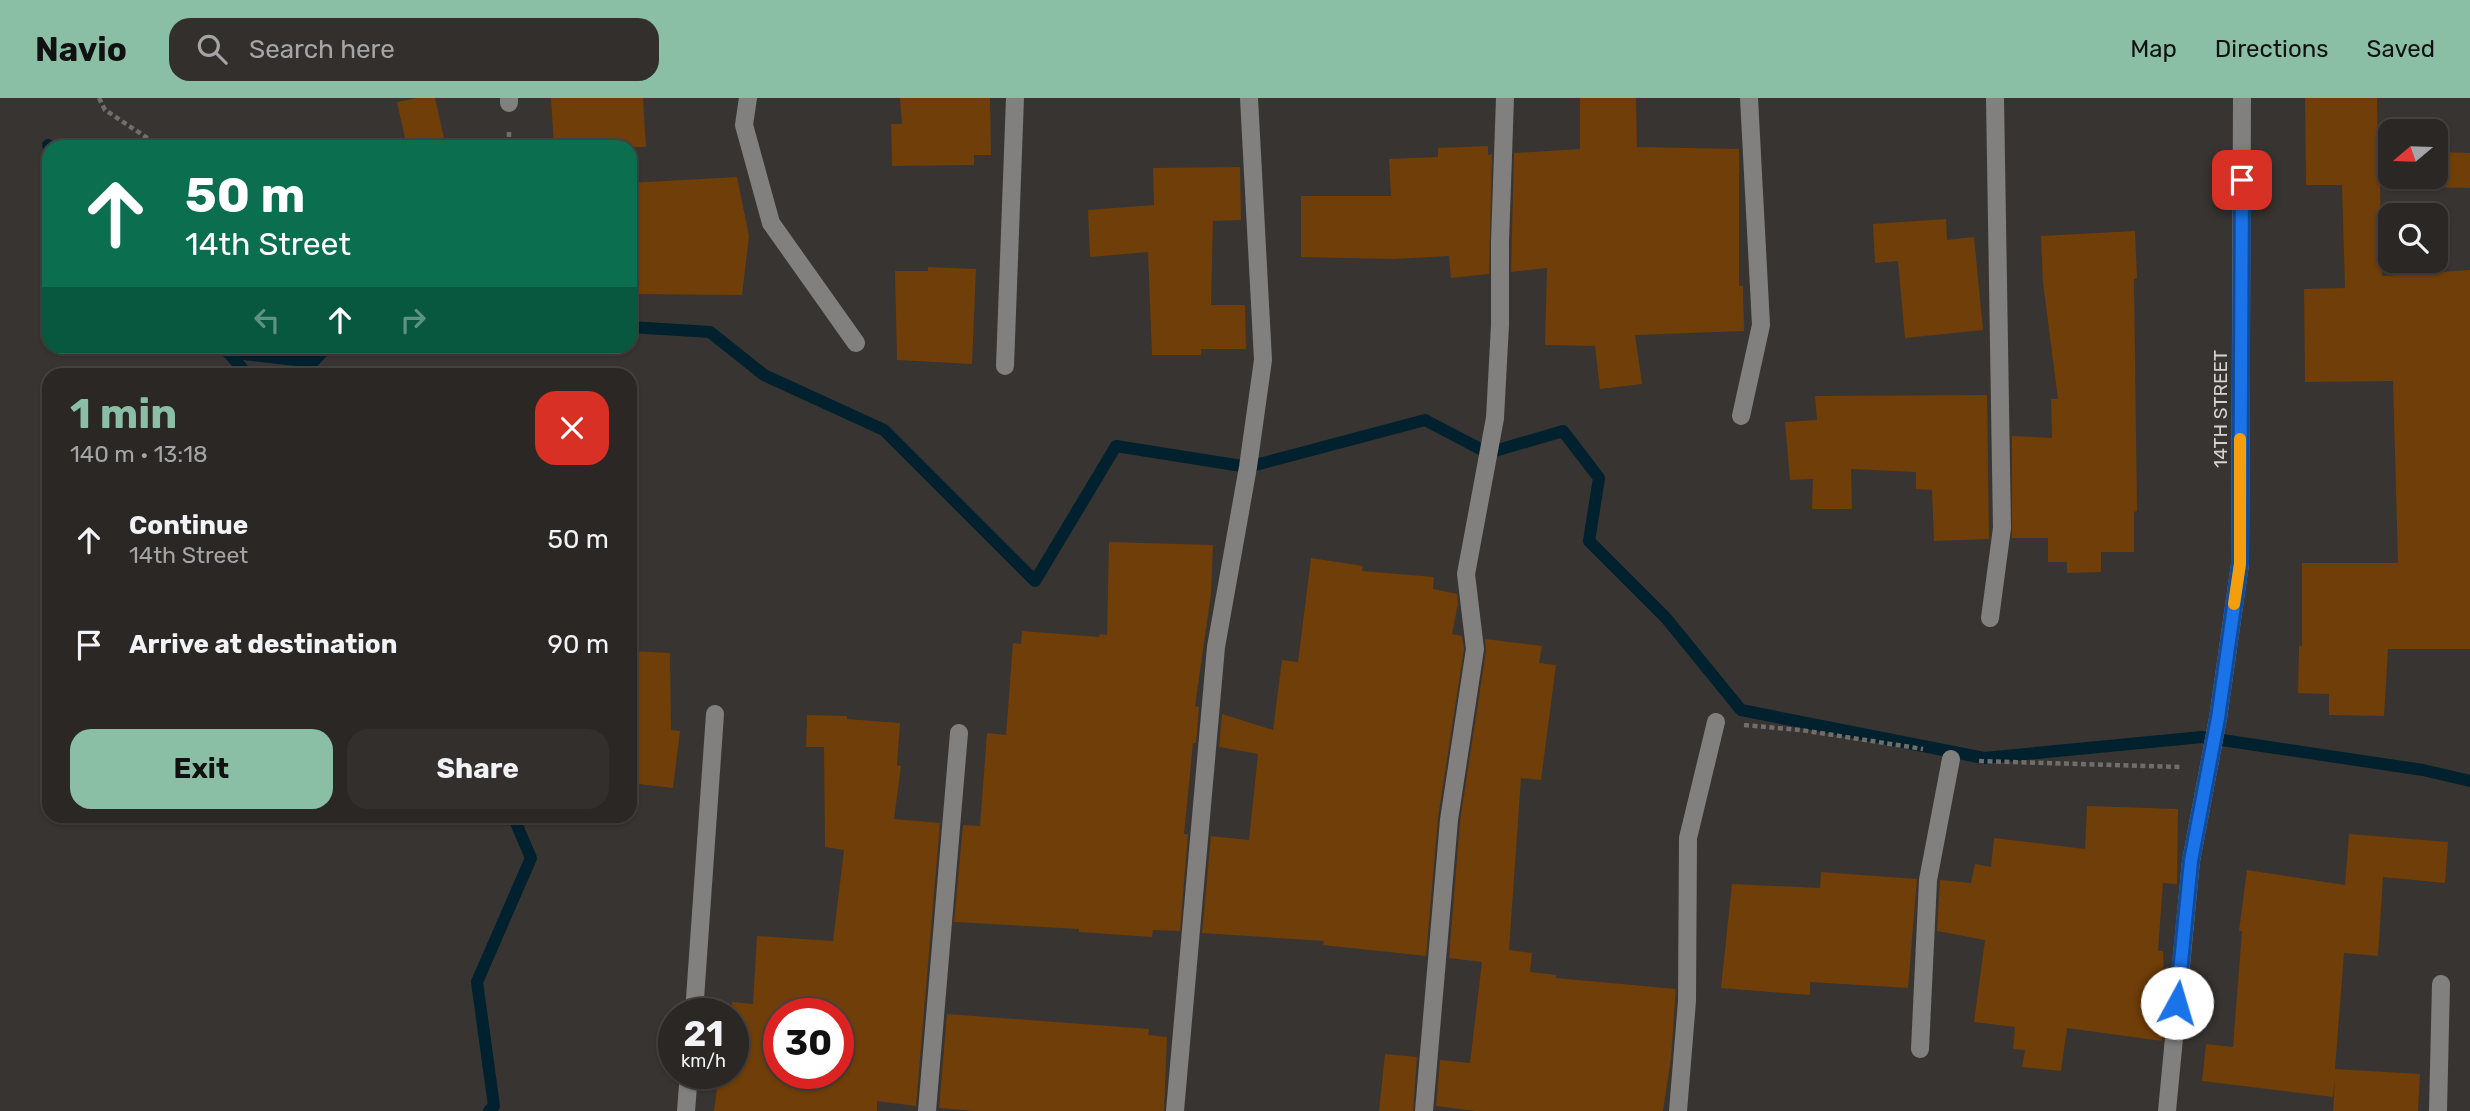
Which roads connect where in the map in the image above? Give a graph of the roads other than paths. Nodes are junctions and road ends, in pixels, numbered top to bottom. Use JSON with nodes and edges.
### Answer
{"nodes":[{"id":1,"x":748,"y":98,"type":"edge"},
{"id":2,"x":1015,"y":98,"type":"edge"},
{"id":3,"x":1248,"y":98,"type":"edge"},
{"id":4,"x":1505,"y":98,"type":"edge"},
{"id":5,"x":1749,"y":98,"type":"edge"},
{"id":6,"x":1995,"y":98,"type":"edge"},
{"id":7,"x":2242,"y":98,"type":"edge"},
{"id":8,"x":856,"y":343,"type":"dead end"},
{"id":9,"x":1005,"y":366,"type":"dead end"},
{"id":10,"x":1741,"y":416,"type":"dead end"},
{"id":11,"x":1990,"y":618,"type":"dead end"},
{"id":12,"x":715,"y":714,"type":"dead end"},
{"id":13,"x":1716,"y":722,"type":"dead end"},
{"id":14,"x":959,"y":733,"type":"dead end"},
{"id":15,"x":1951,"y":760,"type":"dead end"},
{"id":16,"x":2441,"y":984,"type":"dead end"},
{"id":17,"x":695,"y":998,"type":"edge"},
{"id":18,"x":1920,"y":1049,"type":"dead end"},
{"id":19,"x":688,"y":1089,"type":"edge"},
{"id":20,"x":686,"y":1111,"type":"edge"},
{"id":21,"x":927,"y":1111,"type":"edge"},
{"id":22,"x":1175,"y":1111,"type":"edge"},
{"id":23,"x":1424,"y":1111,"type":"edge"},
{"id":24,"x":1678,"y":1111,"type":"edge"},
{"id":25,"x":2167,"y":1111,"type":"edge"},
{"id":26,"x":2438,"y":1111,"type":"edge"}],
"edges":[{"from":1,"to":8,"type":"street"},
{"from":2,"to":9,"type":"street"},
{"from":3,"to":22,"type":"street"},
{"from":4,"to":23,"type":"street"},
{"from":5,"to":10,"type":"street"},
{"from":6,"to":11,"type":"street"},
{"from":7,"to":25,"type":"street","name":"14TH STREET"},
{"from":12,"to":17,"type":"street"},
{"from":13,"to":24,"type":"street"},
{"from":14,"to":21,"type":"street"},
{"from":15,"to":18,"type":"street"},
{"from":16,"to":26,"type":"street"},
{"from":19,"to":20,"type":"street"}]}
